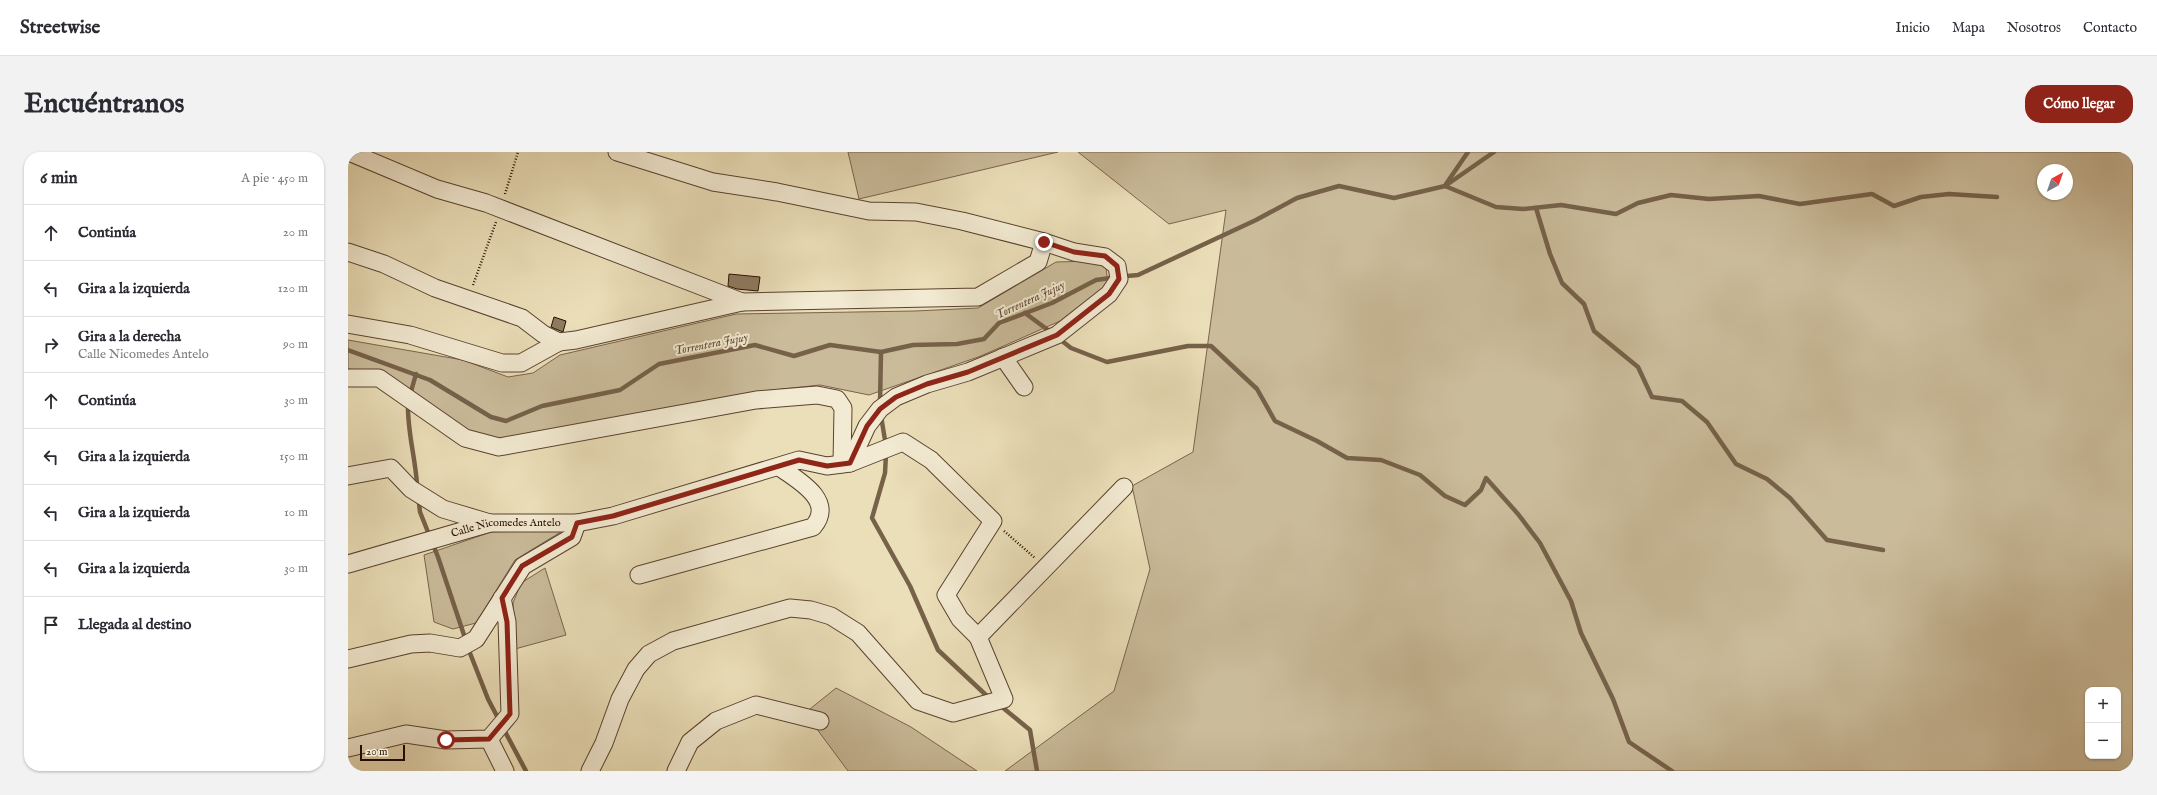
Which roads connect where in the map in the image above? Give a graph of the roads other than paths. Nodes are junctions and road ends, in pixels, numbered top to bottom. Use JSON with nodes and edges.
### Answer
{"nodes":[{"id":1,"x":349,"y":152,"type":"edge"},
{"id":2,"x":618,"y":152,"type":"edge"},
{"id":3,"x":1044,"y":242,"type":"junction"},
{"id":4,"x":348,"y":252,"type":"edge"},
{"id":5,"x":742,"y":302,"type":"junction"},
{"id":6,"x":348,"y":324,"type":"edge"},
{"id":7,"x":559,"y":342,"type":"junction"},
{"id":8,"x":1003,"y":357,"type":"junction"},
{"id":9,"x":348,"y":378,"type":"edge"},
{"id":10,"x":1024,"y":387,"type":"dead end"},
{"id":11,"x":846,"y":463,"type":"junction"},
{"id":12,"x":779,"y":467,"type":"junction"},
{"id":13,"x":348,"y":476,"type":"edge"},
{"id":14,"x":1124,"y":487,"type":"dead end"},
{"id":15,"x":490,"y":523,"type":"junction"},
{"id":16,"x":577,"y":523,"type":"junction"},
{"id":17,"x":348,"y":564,"type":"edge"},
{"id":18,"x":639,"y":575,"type":"dead end"},
{"id":19,"x":502,"y":598,"type":"junction"},
{"id":20,"x":978,"y":637,"type":"junction"},
{"id":21,"x":348,"y":659,"type":"edge"},
{"id":22,"x":820,"y":721,"type":"dead end"},
{"id":23,"x":489,"y":739,"type":"junction"},
{"id":24,"x":348,"y":748,"type":"edge"},
{"id":25,"x":505,"y":771,"type":"edge"},
{"id":26,"x":590,"y":771,"type":"edge"},
{"id":27,"x":676,"y":771,"type":"edge"}],
"edges":[{"from":1,"to":5,"type":"street"},
{"from":2,"to":3,"type":"street"},
{"from":3,"to":5,"type":"street"},
{"from":3,"to":8,"type":"street"},
{"from":4,"to":7,"type":"street"},
{"from":5,"to":7,"type":"street"},
{"from":6,"to":7,"type":"street"},
{"from":8,"to":10,"type":"street"},
{"from":8,"to":11,"type":"street"},
{"from":9,"to":11,"type":"street"},
{"from":11,"to":12,"type":"street","name":"Calle Nicomedes Antelo"},
{"from":11,"to":20,"type":"street","name":"Calle Nicomedes Antelo"},
{"from":12,"to":16,"type":"street","name":"Calle Nicomedes Antelo"},
{"from":12,"to":18,"type":"street"},
{"from":13,"to":15,"type":"street"},
{"from":14,"to":20,"type":"street"},
{"from":15,"to":16,"type":"street","name":"Calle Nicomedes Antelo"},
{"from":15,"to":17,"type":"street","name":"Calle Nicomedes Antelo"},
{"from":16,"to":19,"type":"street"},
{"from":19,"to":21,"type":"street"},
{"from":19,"to":23,"type":"street"},
{"from":20,"to":26,"type":"street"},
{"from":22,"to":27,"type":"street"},
{"from":23,"to":24,"type":"street"},
{"from":23,"to":25,"type":"street"}]}
